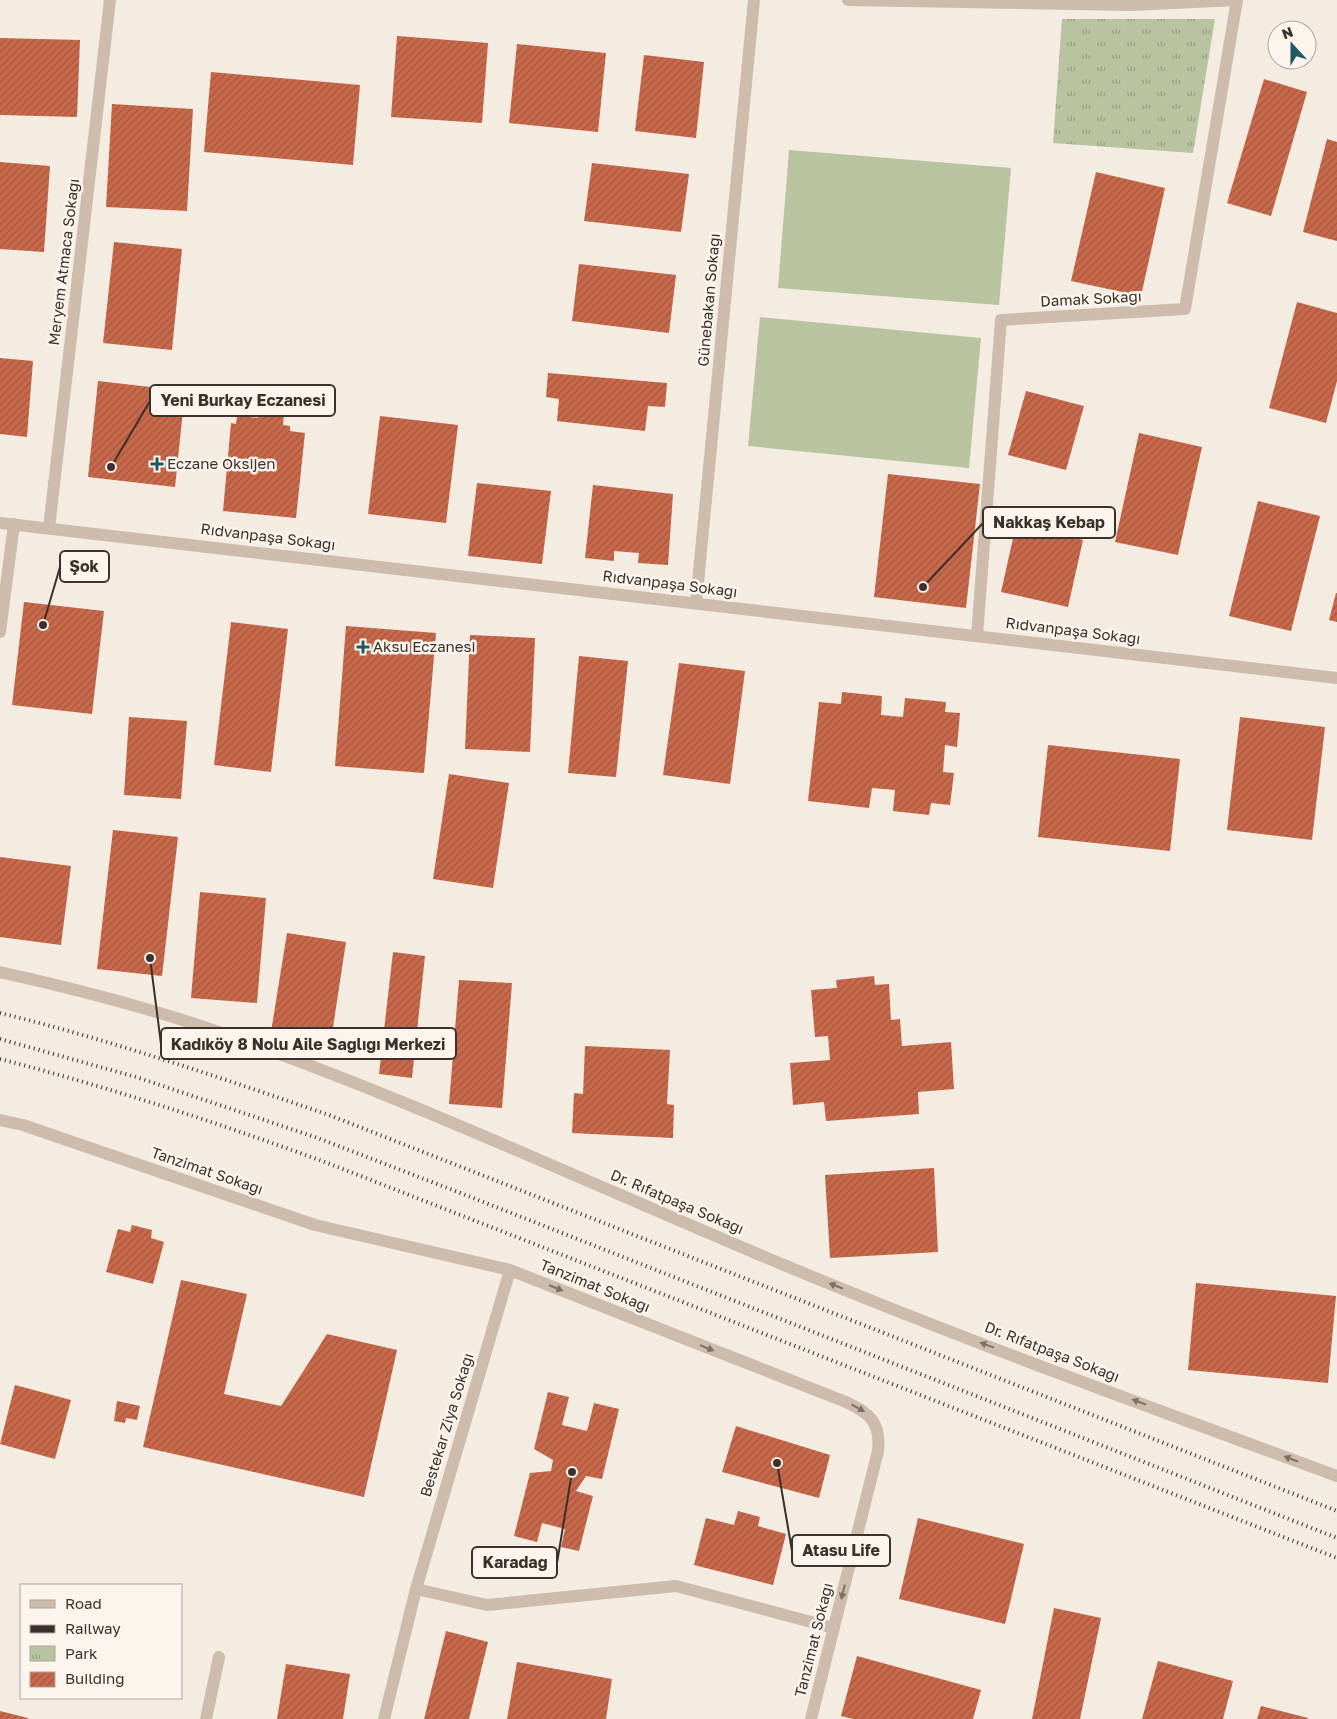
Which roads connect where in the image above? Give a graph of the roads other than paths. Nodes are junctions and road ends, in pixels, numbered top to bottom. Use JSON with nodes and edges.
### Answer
{"nodes":[{"id":1,"x":110,"y":0,"type":"edge"},
{"id":2,"x":754,"y":0,"type":"edge"},
{"id":3,"x":848,"y":0,"type":"edge"},
{"id":4,"x":1237,"y":0,"type":"edge"},
{"id":5,"x":0,"y":523,"type":"edge"},
{"id":6,"x":14,"y":524,"type":"junction"},
{"id":7,"x":49,"y":528,"type":"junction"},
{"id":8,"x":696,"y":603,"type":"junction"},
{"id":9,"x":0,"y":632,"type":"edge"},
{"id":10,"x":978,"y":636,"type":"junction"},
{"id":11,"x":1337,"y":678,"type":"edge"},
{"id":12,"x":0,"y":972,"type":"edge"},
{"id":13,"x":0,"y":1120,"type":"edge"},
{"id":14,"x":510,"y":1270,"type":"junction"},
{"id":15,"x":1337,"y":1476,"type":"edge"},
{"id":16,"x":416,"y":1589,"type":"junction"},
{"id":17,"x":834,"y":1628,"type":"junction"},
{"id":18,"x":219,"y":1657,"type":"dead end"},
{"id":19,"x":206,"y":1719,"type":"edge"},
{"id":20,"x":384,"y":1719,"type":"edge"},
{"id":21,"x":811,"y":1719,"type":"edge"}],
"edges":[{"from":1,"to":7,"type":"street","name":"Meryem Atmaca Sokağı"},
{"from":2,"to":8,"type":"street","name":"Günebakan Sokağı"},
{"from":3,"to":4,"type":"street"},
{"from":4,"to":10,"type":"street","name":"Damak Sokağı"},
{"from":5,"to":6,"type":"street","name":"Rıdvanpaşa Sokağı"},
{"from":6,"to":7,"type":"street","name":"Rıdvanpaşa Sokağı"},
{"from":6,"to":9,"type":"street"},
{"from":7,"to":8,"type":"street","name":"Rıdvanpaşa Sokağı"},
{"from":8,"to":10,"type":"street","name":"Rıdvanpaşa Sokağı"},
{"from":10,"to":11,"type":"street","name":"Rıdvanpaşa Sokağı"},
{"from":15,"to":12,"type":"street","name":"Dr. Rıfatpaşa Sokağı","one_way":true},
{"from":13,"to":14,"type":"street","name":"Tanzimat Sokağı"},
{"from":14,"to":16,"type":"street","name":"Bestekar Ziya Sokağı"},
{"from":14,"to":17,"type":"street","name":"Tanzimat Sokağı","one_way":true},
{"from":16,"to":17,"type":"street"},
{"from":16,"to":20,"type":"street","name":"Bestekar Ziya Sokağı"},
{"from":17,"to":21,"type":"street","name":"Tanzimat Sokağı"},
{"from":18,"to":19,"type":"street"}]}
